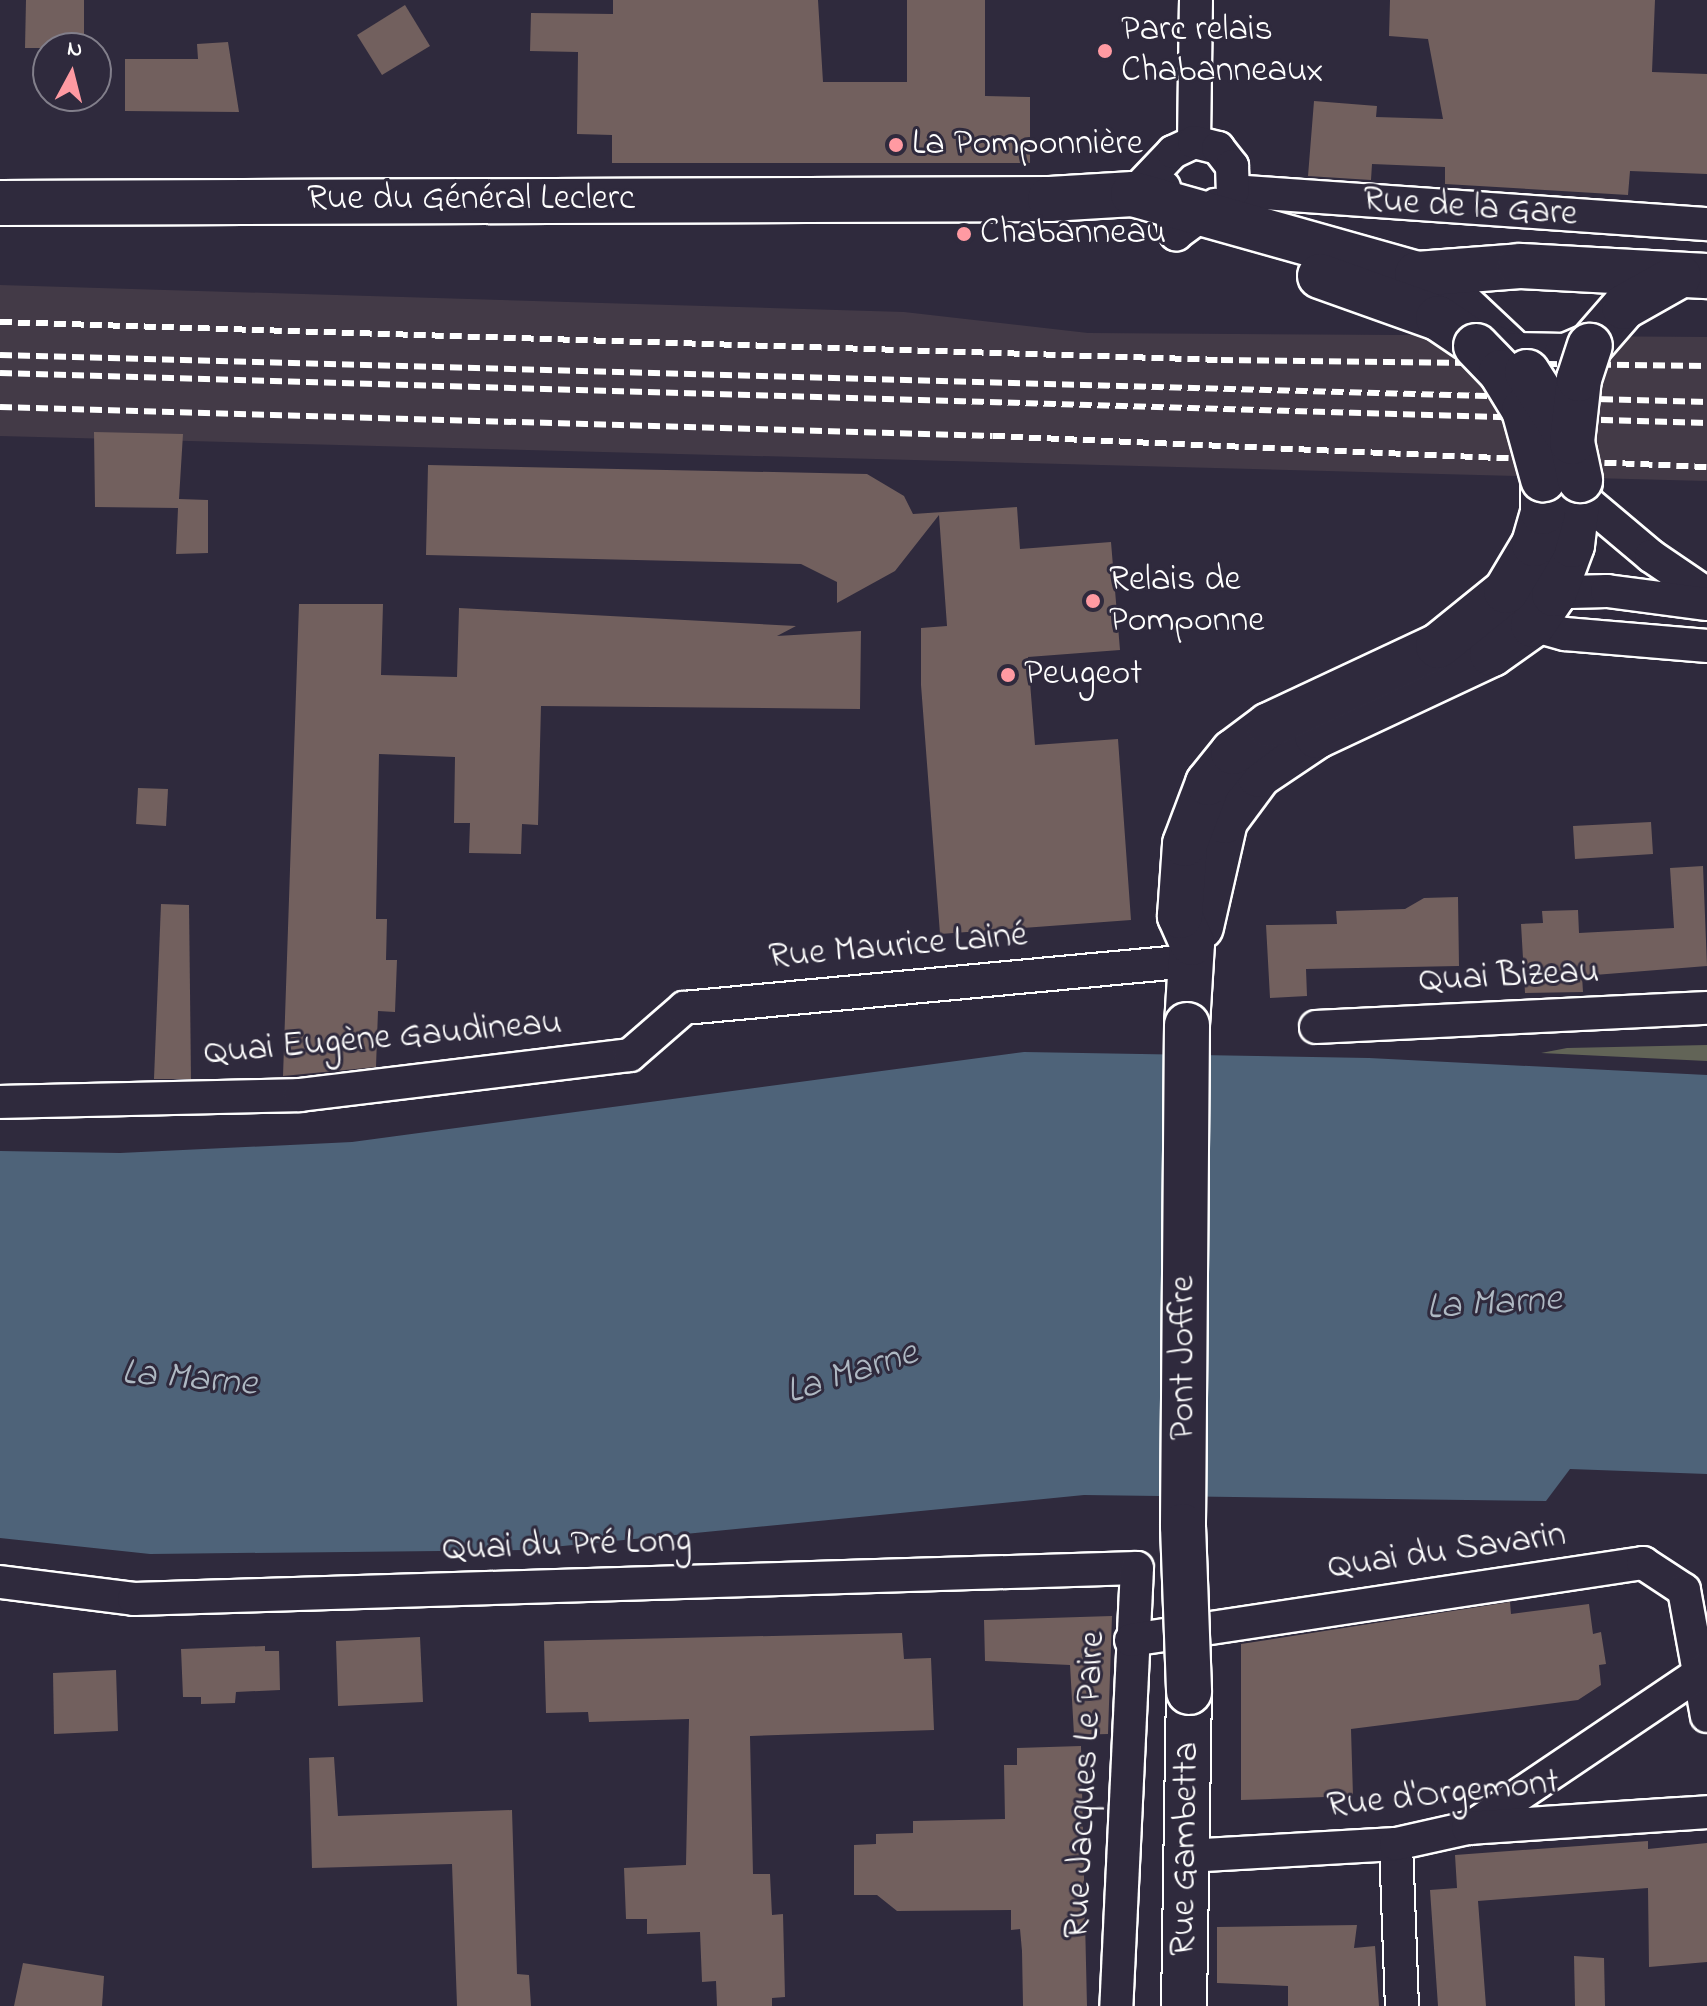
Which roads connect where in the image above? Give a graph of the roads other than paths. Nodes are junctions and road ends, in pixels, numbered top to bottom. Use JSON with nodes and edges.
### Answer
{"nodes":[{"id":1,"x":1196,"y":0,"type":"edge"},
{"id":2,"x":1194,"y":142,"type":"junction"},
{"id":3,"x":943,"y":198,"type":"junction"},
{"id":4,"x":1179,"y":202,"type":"junction"},
{"id":5,"x":0,"y":203,"type":"edge"},
{"id":6,"x":1707,"y":224,"type":"edge"},
{"id":7,"x":1693,"y":276,"type":"edge"},
{"id":8,"x":1461,"y":313,"type":"junction"},
{"id":9,"x":1590,"y":346,"type":"junction"},
{"id":10,"x":1569,"y":474,"type":"junction"},
{"id":11,"x":1506,"y":591,"type":"junction"},
{"id":12,"x":1707,"y":594,"type":"edge"},
{"id":13,"x":1707,"y":604,"type":"edge"},
{"id":14,"x":1544,"y":609,"type":"junction"},
{"id":15,"x":1707,"y":646,"type":"edge"},
{"id":16,"x":1191,"y":952,"type":"junction"},
{"id":17,"x":1707,"y":1008,"type":"edge"},
{"id":18,"x":1316,"y":1027,"type":"dead end"},
{"id":19,"x":630,"y":1055,"type":"joint"},
{"id":20,"x":0,"y":1102,"type":"edge"},
{"id":21,"x":1137,"y":1568,"type":"joint"},
{"id":22,"x":0,"y":1582,"type":"edge"},
{"id":23,"x":1131,"y":1640,"type":"junction"},
{"id":24,"x":1705,"y":1671,"type":"edge"},
{"id":25,"x":1189,"y":1692,"type":"joint"},
{"id":26,"x":1707,"y":1716,"type":"edge"},
{"id":27,"x":1707,"y":1812,"type":"edge"},
{"id":28,"x":1468,"y":1828,"type":"junction"},
{"id":29,"x":1396,"y":1844,"type":"junction"},
{"id":30,"x":1187,"y":1856,"type":"junction"},
{"id":31,"x":1116,"y":2006,"type":"edge"},
{"id":32,"x":1184,"y":2006,"type":"edge"},
{"id":33,"x":1402,"y":2006,"type":"edge"}],
"edges":[{"from":1,"to":2,"type":"street"},
{"from":2,"to":4,"type":"street"},
{"from":2,"to":4,"type":"street"},
{"from":3,"to":4,"type":"main road"},
{"from":3,"to":4,"type":"main road"},
{"from":3,"to":5,"type":"main road","name":"Rue du Général Leclerc"},
{"from":4,"to":6,"type":"street","name":"Rue de la Gare"},
{"from":4,"to":8,"type":"main road"},
{"from":7,"to":8,"type":"main road","name":"Rue de la Gare"},
{"from":7,"to":9,"type":"main road","name":"Rue de la Gare"},
{"from":8,"to":9,"type":"main road"},
{"from":8,"to":10,"type":"main road","bridge":true},
{"from":9,"to":10,"type":"main road","name":"Rue de la Gare","bridge":true},
{"from":10,"to":11,"type":"main road"},
{"from":10,"to":12,"type":"street"},
{"from":10,"to":14,"type":"main road"},
{"from":11,"to":14,"type":"street"},
{"from":11,"to":16,"type":"main road"},
{"from":13,"to":14,"type":"street"},
{"from":14,"to":15,"type":"street"},
{"from":14,"to":16,"type":"main road"},
{"from":16,"to":19,"type":"street","name":"Rue Maurice Lainé"},
{"from":16,"to":25,"type":"main road","name":"Pont Joffre","bridge":true},
{"from":17,"to":18,"type":"street","name":"Quai Bizeau"},
{"from":19,"to":20,"type":"street","name":"Quai Eugène Gaudineau"},
{"from":21,"to":22,"type":"street","name":"Quai du Pré Long"},
{"from":21,"to":23,"type":"street","name":"Rue Jacques Le Paire"},
{"from":23,"to":24,"type":"street","name":"Quai du Savarin"},
{"from":23,"to":31,"type":"street","name":"Rue Jacques Le Paire"},
{"from":24,"to":26,"type":"street","name":"Quai du Savarin"},
{"from":24,"to":28,"type":"street"},
{"from":25,"to":30,"type":"main road","name":"Rue Gambetta"},
{"from":27,"to":28,"type":"street","name":"Rue d'Orgemont"},
{"from":28,"to":29,"type":"street","name":"Rue d'Orgemont"},
{"from":29,"to":30,"type":"street","name":"Rue d'Orgemont"},
{"from":29,"to":33,"type":"street"},
{"from":30,"to":32,"type":"main road","name":"Rue Gambetta"}]}
